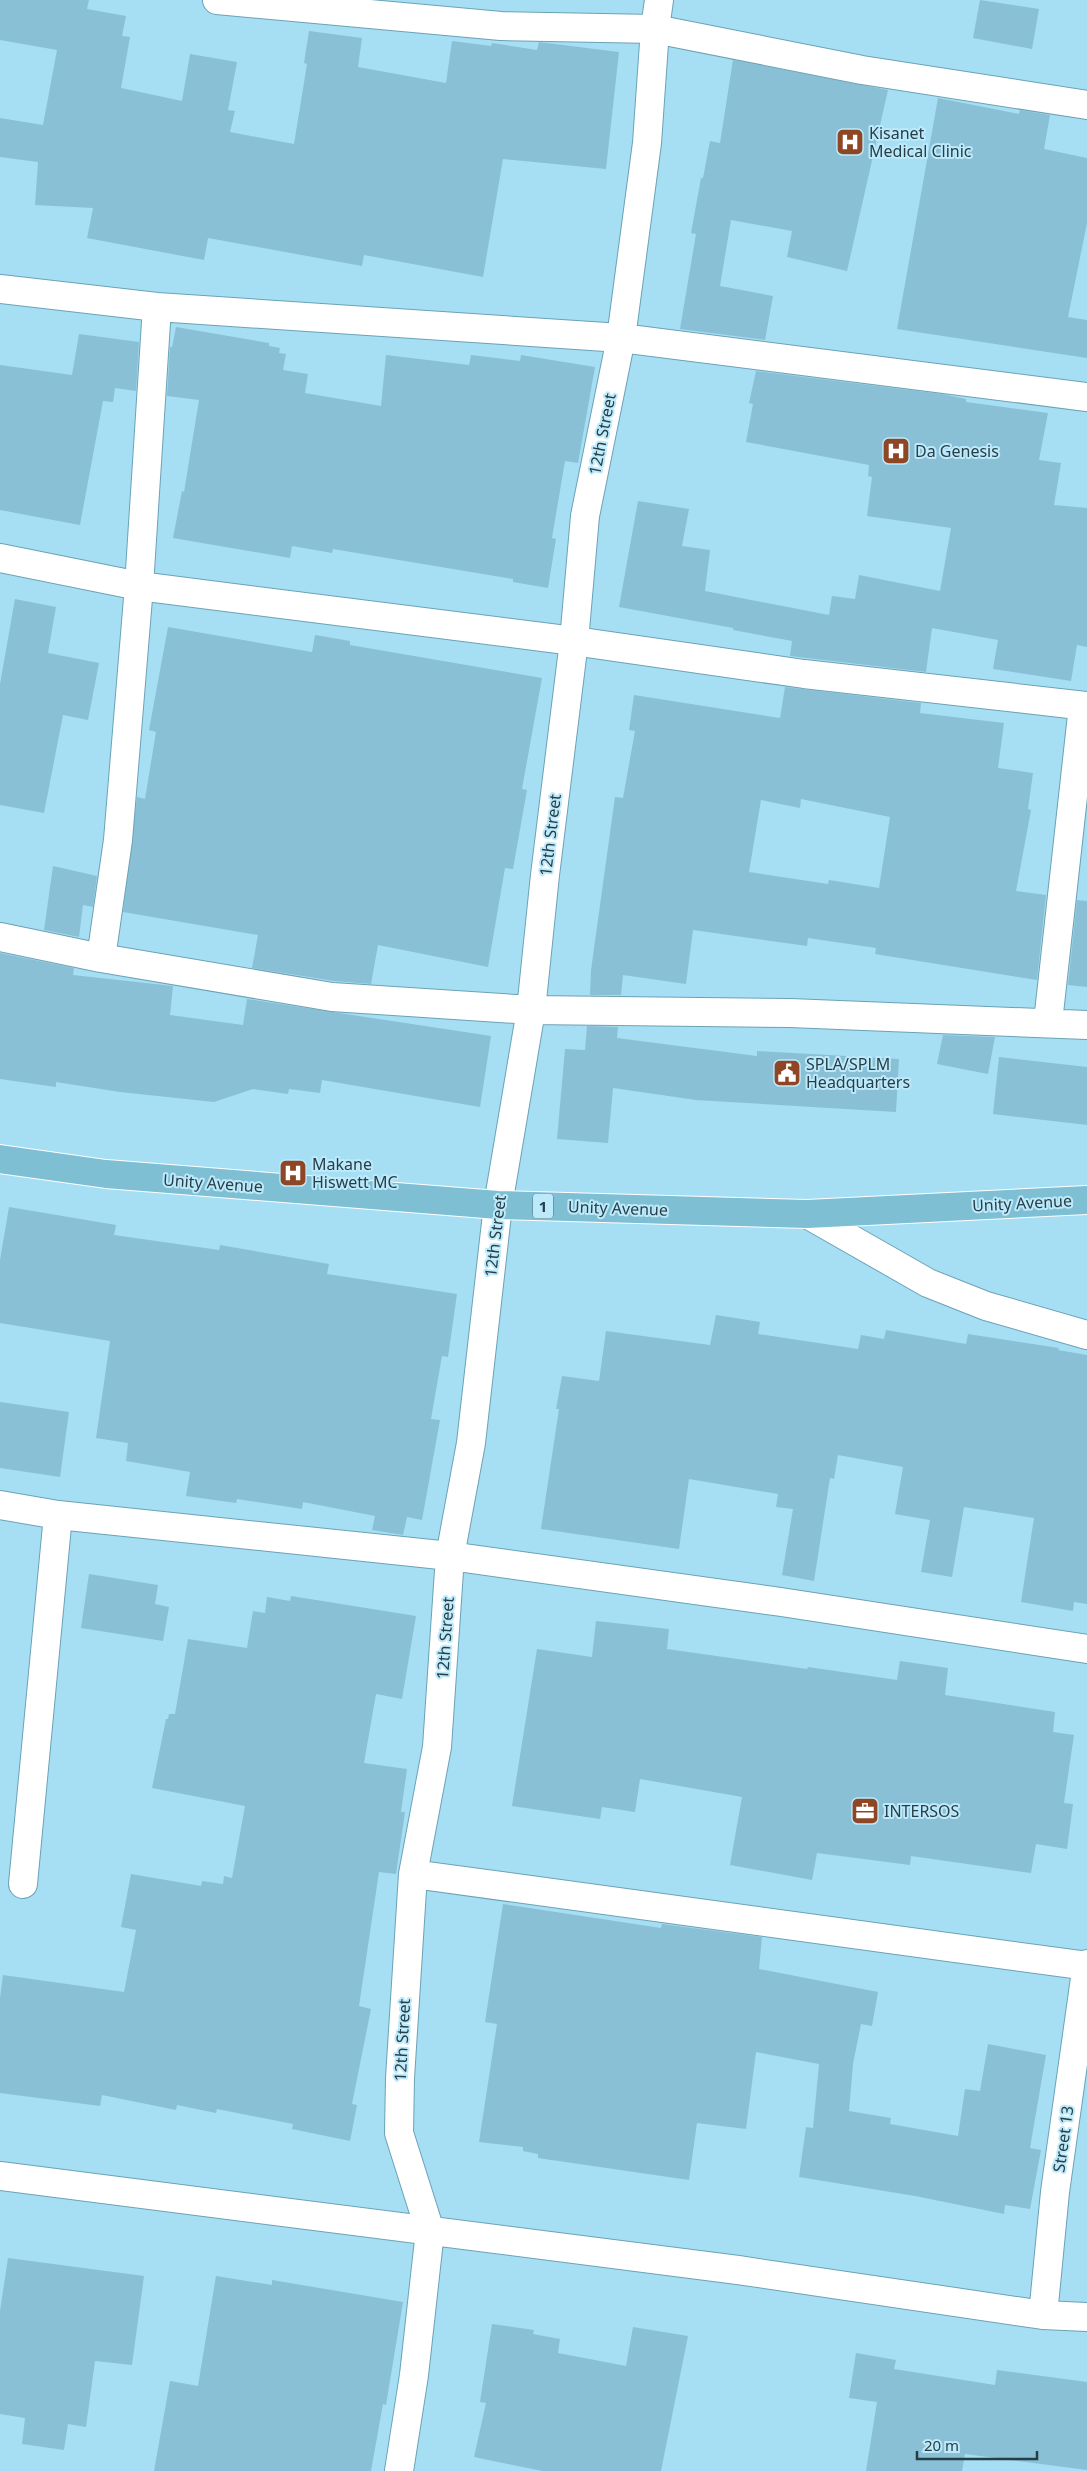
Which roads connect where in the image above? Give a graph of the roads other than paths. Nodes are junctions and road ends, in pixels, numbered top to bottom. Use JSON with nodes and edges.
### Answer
{"nodes":[{"id":1,"x":217,"y":0,"type":"edge"},
{"id":2,"x":659,"y":0,"type":"edge"},
{"id":3,"x":655,"y":29,"type":"junction"},
{"id":4,"x":1087,"y":105,"type":"edge"},
{"id":5,"x":0,"y":289,"type":"edge"},
{"id":6,"x":157,"y":307,"type":"junction"},
{"id":7,"x":621,"y":338,"type":"junction"},
{"id":8,"x":1087,"y":397,"type":"edge"},
{"id":9,"x":0,"y":558,"type":"edge"},
{"id":10,"x":139,"y":586,"type":"junction"},
{"id":11,"x":574,"y":641,"type":"junction"},
{"id":12,"x":1085,"y":706,"type":"edge"},
{"id":13,"x":0,"y":937,"type":"edge"},
{"id":14,"x":101,"y":958,"type":"junction"},
{"id":15,"x":531,"y":1010,"type":"junction"},
{"id":16,"x":1048,"y":1022,"type":"junction"},
{"id":17,"x":1087,"y":1025,"type":"edge"},
{"id":18,"x":0,"y":1159,"type":"edge"},
{"id":19,"x":1087,"y":1200,"type":"edge"},
{"id":20,"x":498,"y":1205,"type":"junction"},
{"id":21,"x":807,"y":1214,"type":"junction"},
{"id":22,"x":1087,"y":1336,"type":"edge"},
{"id":23,"x":0,"y":1505,"type":"edge"},
{"id":24,"x":58,"y":1516,"type":"junction"},
{"id":25,"x":450,"y":1556,"type":"junction"},
{"id":26,"x":1087,"y":1649,"type":"edge"},
{"id":27,"x":413,"y":1874,"type":"junction"},
{"id":28,"x":23,"y":1884,"type":"dead end"},
{"id":29,"x":1087,"y":1966,"type":"edge"},
{"id":30,"x":0,"y":2176,"type":"edge"},
{"id":31,"x":430,"y":2231,"type":"junction"},
{"id":32,"x":1043,"y":2314,"type":"junction"},
{"id":33,"x":1087,"y":2317,"type":"edge"},
{"id":34,"x":399,"y":2471,"type":"edge"}],
"edges":[{"from":1,"to":3,"type":"street"},
{"from":2,"to":3,"type":"street","name":"12th Street"},
{"from":3,"to":4,"type":"street"},
{"from":3,"to":7,"type":"street","name":"12th Street"},
{"from":5,"to":6,"type":"street"},
{"from":6,"to":7,"type":"street"},
{"from":6,"to":10,"type":"street"},
{"from":7,"to":8,"type":"street"},
{"from":7,"to":11,"type":"street","name":"12th Street"},
{"from":9,"to":10,"type":"street"},
{"from":10,"to":11,"type":"street"},
{"from":10,"to":14,"type":"street"},
{"from":11,"to":12,"type":"street"},
{"from":11,"to":15,"type":"street","name":"12th Street"},
{"from":12,"to":16,"type":"street"},
{"from":13,"to":14,"type":"street"},
{"from":14,"to":15,"type":"street"},
{"from":15,"to":16,"type":"street"},
{"from":15,"to":20,"type":"street","name":"12th Street"},
{"from":16,"to":17,"type":"street"},
{"from":18,"to":20,"type":"main road","name":"Unity Avenue","number":"1"},
{"from":19,"to":21,"type":"main road","name":"Unity Avenue","number":"1"},
{"from":20,"to":21,"type":"main road","name":"Unity Avenue","number":"1"},
{"from":20,"to":25,"type":"street","name":"12th Street"},
{"from":21,"to":22,"type":"street"},
{"from":23,"to":24,"type":"street"},
{"from":24,"to":25,"type":"street"},
{"from":24,"to":28,"type":"street"},
{"from":25,"to":26,"type":"street"},
{"from":25,"to":27,"type":"street","name":"12th Street"},
{"from":27,"to":29,"type":"street"},
{"from":27,"to":31,"type":"street","name":"12th Street"},
{"from":29,"to":32,"type":"street","name":"Street 13"},
{"from":30,"to":31,"type":"street"},
{"from":31,"to":32,"type":"street"},
{"from":31,"to":34,"type":"street","name":"12th Street"},
{"from":32,"to":33,"type":"street"}]}
